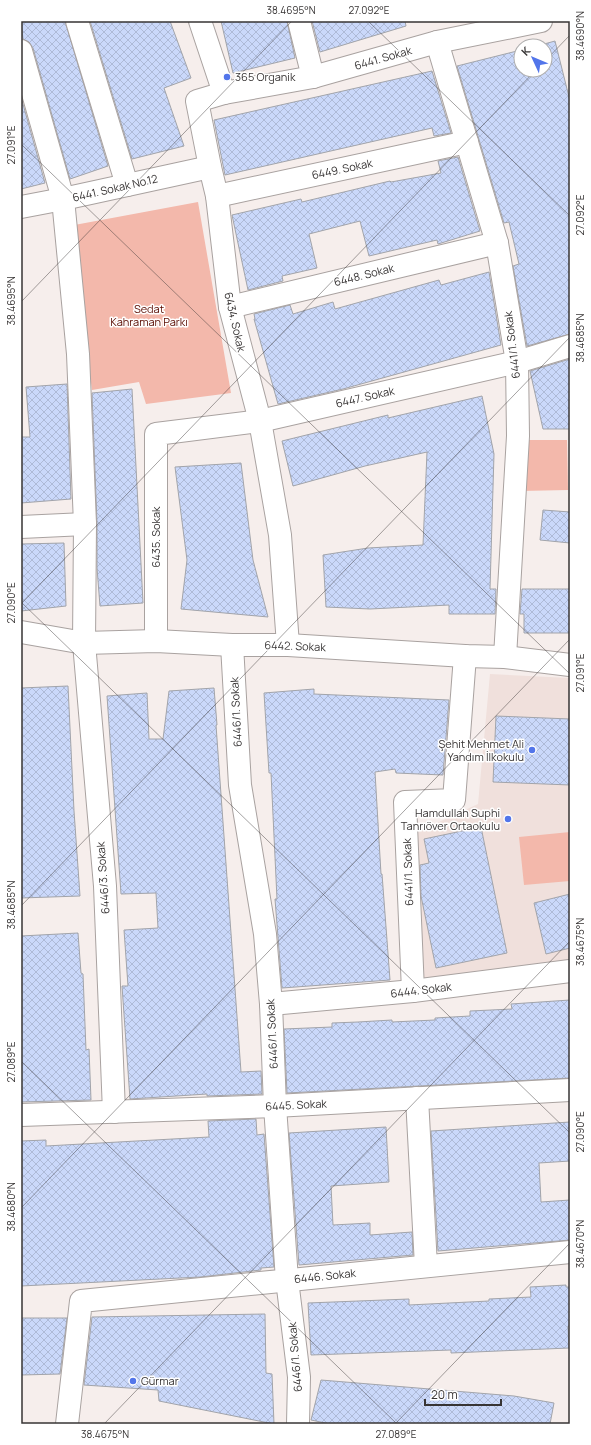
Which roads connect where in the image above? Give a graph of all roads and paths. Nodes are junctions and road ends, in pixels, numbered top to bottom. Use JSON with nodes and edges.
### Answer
{"nodes":[{"id":1,"x":77,"y":21,"type":"edge"},
{"id":2,"x":200,"y":21,"type":"edge"},
{"id":3,"x":299,"y":21,"type":"edge"},
{"id":4,"x":541,"y":21,"type":"edge"},
{"id":5,"x":471,"y":28,"type":"edge"},
{"id":6,"x":437,"y":42,"type":"junction"},
{"id":7,"x":22,"y":57,"type":"edge"},
{"id":8,"x":313,"y":77,"type":"junction"},
{"id":9,"x":224,"y":93,"type":"junction"},
{"id":10,"x":467,"y":142,"type":"junction"},
{"id":11,"x":210,"y":167,"type":"junction"},
{"id":12,"x":127,"y":185,"type":"junction"},
{"id":13,"x":217,"y":196,"type":"junction"},
{"id":14,"x":63,"y":199,"type":"junction"},
{"id":15,"x":21,"y":207,"type":"edge"},
{"id":16,"x":498,"y":243,"type":"junction"},
{"id":17,"x":230,"y":307,"type":"junction"},
{"id":18,"x":570,"y":346,"type":"edge"},
{"id":19,"x":517,"y":362,"type":"junction"},
{"id":20,"x":260,"y":421,"type":"junction"},
{"id":21,"x":156,"y":434,"type":"joint"},
{"id":22,"x":85,"y":524,"type":"junction"},
{"id":23,"x":21,"y":527,"type":"edge"},
{"id":24,"x":21,"y":632,"type":"edge"},
{"id":25,"x":156,"y":641,"type":"junction"},
{"id":26,"x":84,"y":643,"type":"junction"},
{"id":27,"x":232,"y":645,"type":"junction"},
{"id":28,"x":288,"y":645,"type":"junction"},
{"id":29,"x":465,"y":656,"type":"junction"},
{"id":30,"x":505,"y":657,"type":"junction"},
{"id":31,"x":570,"y":665,"type":"edge"},
{"id":32,"x":570,"y":971,"type":"edge"},
{"id":33,"x":413,"y":991,"type":"junction"},
{"id":34,"x":271,"y":1004,"type":"junction"},
{"id":35,"x":570,"y":1090,"type":"edge"},
{"id":36,"x":417,"y":1098,"type":"junction"},
{"id":37,"x":275,"y":1106,"type":"junction"},
{"id":38,"x":114,"y":1112,"type":"junction"},
{"id":39,"x":21,"y":1115,"type":"edge"},
{"id":40,"x":570,"y":1252,"type":"edge"},
{"id":41,"x":426,"y":1266,"type":"junction"},
{"id":42,"x":288,"y":1280,"type":"junction"},
{"id":43,"x":67,"y":1424,"type":"edge"},
{"id":44,"x":298,"y":1424,"type":"edge"}],
"edges":[{"from":1,"to":12,"type":"street"},
{"from":2,"to":9,"type":"street"},
{"from":3,"to":8,"type":"street"},
{"from":4,"to":5,"type":"street","name":"6441. Sokak"},
{"from":5,"to":6,"type":"street","name":"6441. Sokak"},
{"from":6,"to":8,"type":"street","name":"6441. Sokak"},
{"from":6,"to":10,"type":"street","name":"6441/1. Sokak"},
{"from":7,"to":14,"type":"street","name":"6446/3. Sokak"},
{"from":8,"to":9,"type":"street","name":"6441. Sokak"},
{"from":9,"to":11,"type":"street","name":"6434. Sokak"},
{"from":10,"to":13,"type":"street","name":"6449. Sokak"},
{"from":10,"to":16,"type":"street","name":"6441/1. Sokak"},
{"from":11,"to":12,"type":"street","name":"6441. Sokak No.12"},
{"from":11,"to":13,"type":"street","name":"6434. Sokak"},
{"from":12,"to":14,"type":"street","name":"6441. Sokak No.12"},
{"from":13,"to":17,"type":"street","name":"6434. Sokak"},
{"from":14,"to":15,"type":"street","name":"6441. Sokak No.12"},
{"from":14,"to":22,"type":"street","name":"6446/3. Sokak"},
{"from":16,"to":17,"type":"street","name":"6448. Sokak"},
{"from":16,"to":19,"type":"street","name":"6441/1. Sokak"},
{"from":17,"to":20,"type":"street","name":"6434. Sokak"},
{"from":18,"to":19,"type":"street","name":"6447. Sokak"},
{"from":19,"to":20,"type":"street","name":"6447. Sokak"},
{"from":19,"to":30,"type":"street","name":"6441/1. Sokak"},
{"from":20,"to":21,"type":"street","name":"6447. Sokak"},
{"from":20,"to":28,"type":"street","name":"6434. Sokak"},
{"from":21,"to":25,"type":"street","name":"6435. Sokak"},
{"from":22,"to":23,"type":"street"},
{"from":22,"to":26,"type":"street","name":"6446/3. Sokak"},
{"from":24,"to":26,"type":"street","name":"6442. Sokak"},
{"from":25,"to":26,"type":"street","name":"6442. Sokak"},
{"from":25,"to":27,"type":"street","name":"6442. Sokak"},
{"from":26,"to":38,"type":"street","name":"6446/3. Sokak"},
{"from":27,"to":28,"type":"street","name":"6442. Sokak"},
{"from":27,"to":34,"type":"street","name":"6446/1. Sokak"},
{"from":28,"to":29,"type":"street","name":"6442. Sokak"},
{"from":29,"to":30,"type":"street","name":"6442. Sokak"},
{"from":29,"to":33,"type":"street","name":"6441/1. Sokak"},
{"from":30,"to":31,"type":"street","name":"6442. Sokak"},
{"from":32,"to":33,"type":"street","name":"6444. Sokak"},
{"from":33,"to":34,"type":"street","name":"6444. Sokak"},
{"from":34,"to":37,"type":"street","name":"6446/1. Sokak"},
{"from":35,"to":36,"type":"street","name":"6445. Sokak"},
{"from":36,"to":37,"type":"street","name":"6445. Sokak"},
{"from":36,"to":41,"type":"street"},
{"from":37,"to":38,"type":"street","name":"6445. Sokak"},
{"from":37,"to":42,"type":"street","name":"6446/1. Sokak"},
{"from":38,"to":39,"type":"street","name":"6445. Sokak"},
{"from":40,"to":41,"type":"street","name":"6446. Sokak"},
{"from":41,"to":42,"type":"street","name":"6446. Sokak"},
{"from":42,"to":43,"type":"street","name":"6446. Sokak"},
{"from":42,"to":44,"type":"street","name":"6446/1. Sokak"}]}
